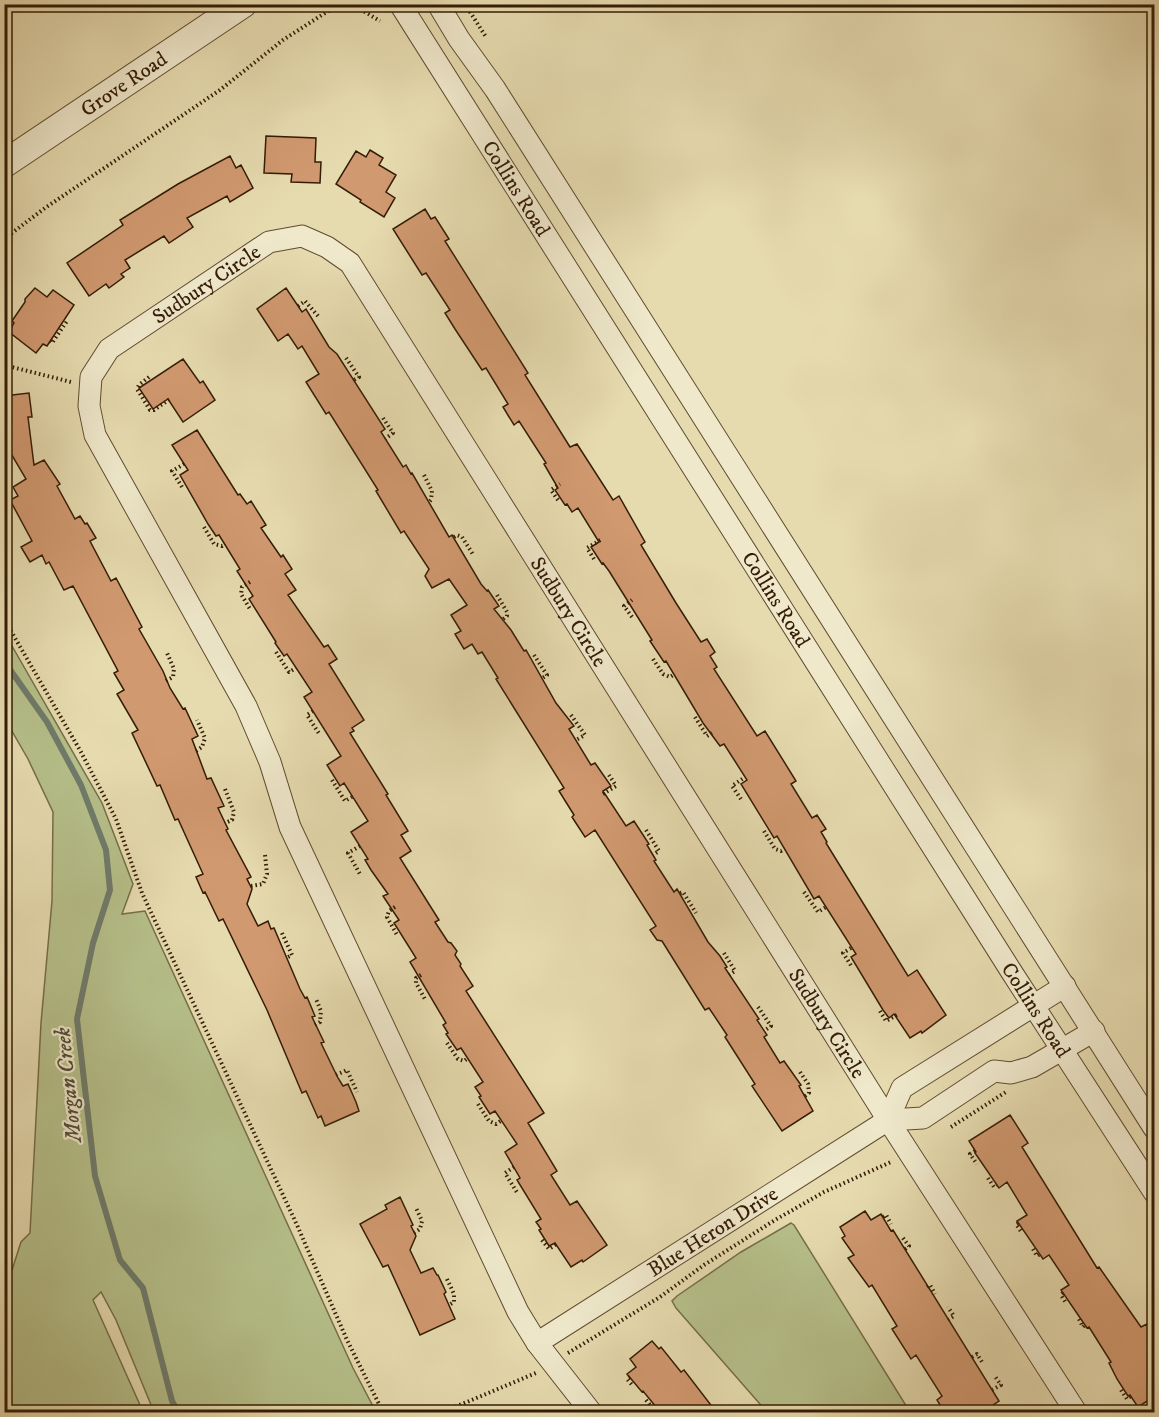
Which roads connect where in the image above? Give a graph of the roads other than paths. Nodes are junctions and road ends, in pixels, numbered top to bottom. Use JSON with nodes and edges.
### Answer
{"nodes":[{"id":1,"x":243,"y":4,"type":"edge"},
{"id":2,"x":400,"y":4,"type":"edge"},
{"id":3,"x":438,"y":4,"type":"edge"},
{"id":4,"x":4,"y":164,"type":"edge"},
{"id":5,"x":1065,"y":986,"type":"junction"},
{"id":6,"x":1034,"y":1007,"type":"junction"},
{"id":7,"x":1094,"y":1031,"type":"junction"},
{"id":8,"x":1062,"y":1051,"type":"junction"},
{"id":9,"x":888,"y":1120,"type":"junction"},
{"id":10,"x":1155,"y":1128,"type":"edge"},
{"id":11,"x":1155,"y":1192,"type":"edge"},
{"id":12,"x":537,"y":1343,"type":"junction"},
{"id":13,"x":591,"y":1413,"type":"edge"},
{"id":14,"x":1076,"y":1413,"type":"edge"}],
"edges":[{"from":1,"to":4,"type":"street","name":"Grove Road"},
{"from":2,"to":6,"type":"street","name":"Collins Road"},
{"from":3,"to":5,"type":"street","name":"Collins Road"},
{"from":5,"to":6,"type":"street"},
{"from":5,"to":7,"type":"street","name":"Collins Road"},
{"from":6,"to":8,"type":"street","name":"Collins Road"},
{"from":6,"to":9,"type":"street"},
{"from":7,"to":8,"type":"street","name":"Blue Heron Drive"},
{"from":7,"to":10,"type":"street","name":"Collins Road"},
{"from":8,"to":9,"type":"street","name":"Blue Heron Drive"},
{"from":8,"to":11,"type":"street","name":"Collins Road"},
{"from":9,"to":12,"type":"street","name":"Blue Heron Drive"},
{"from":9,"to":12,"type":"street","name":"Sudbury Circle"},
{"from":9,"to":14,"type":"street","name":"Sudbury Circle"},
{"from":12,"to":13,"type":"street","name":"Sudbury Circle"}]}
